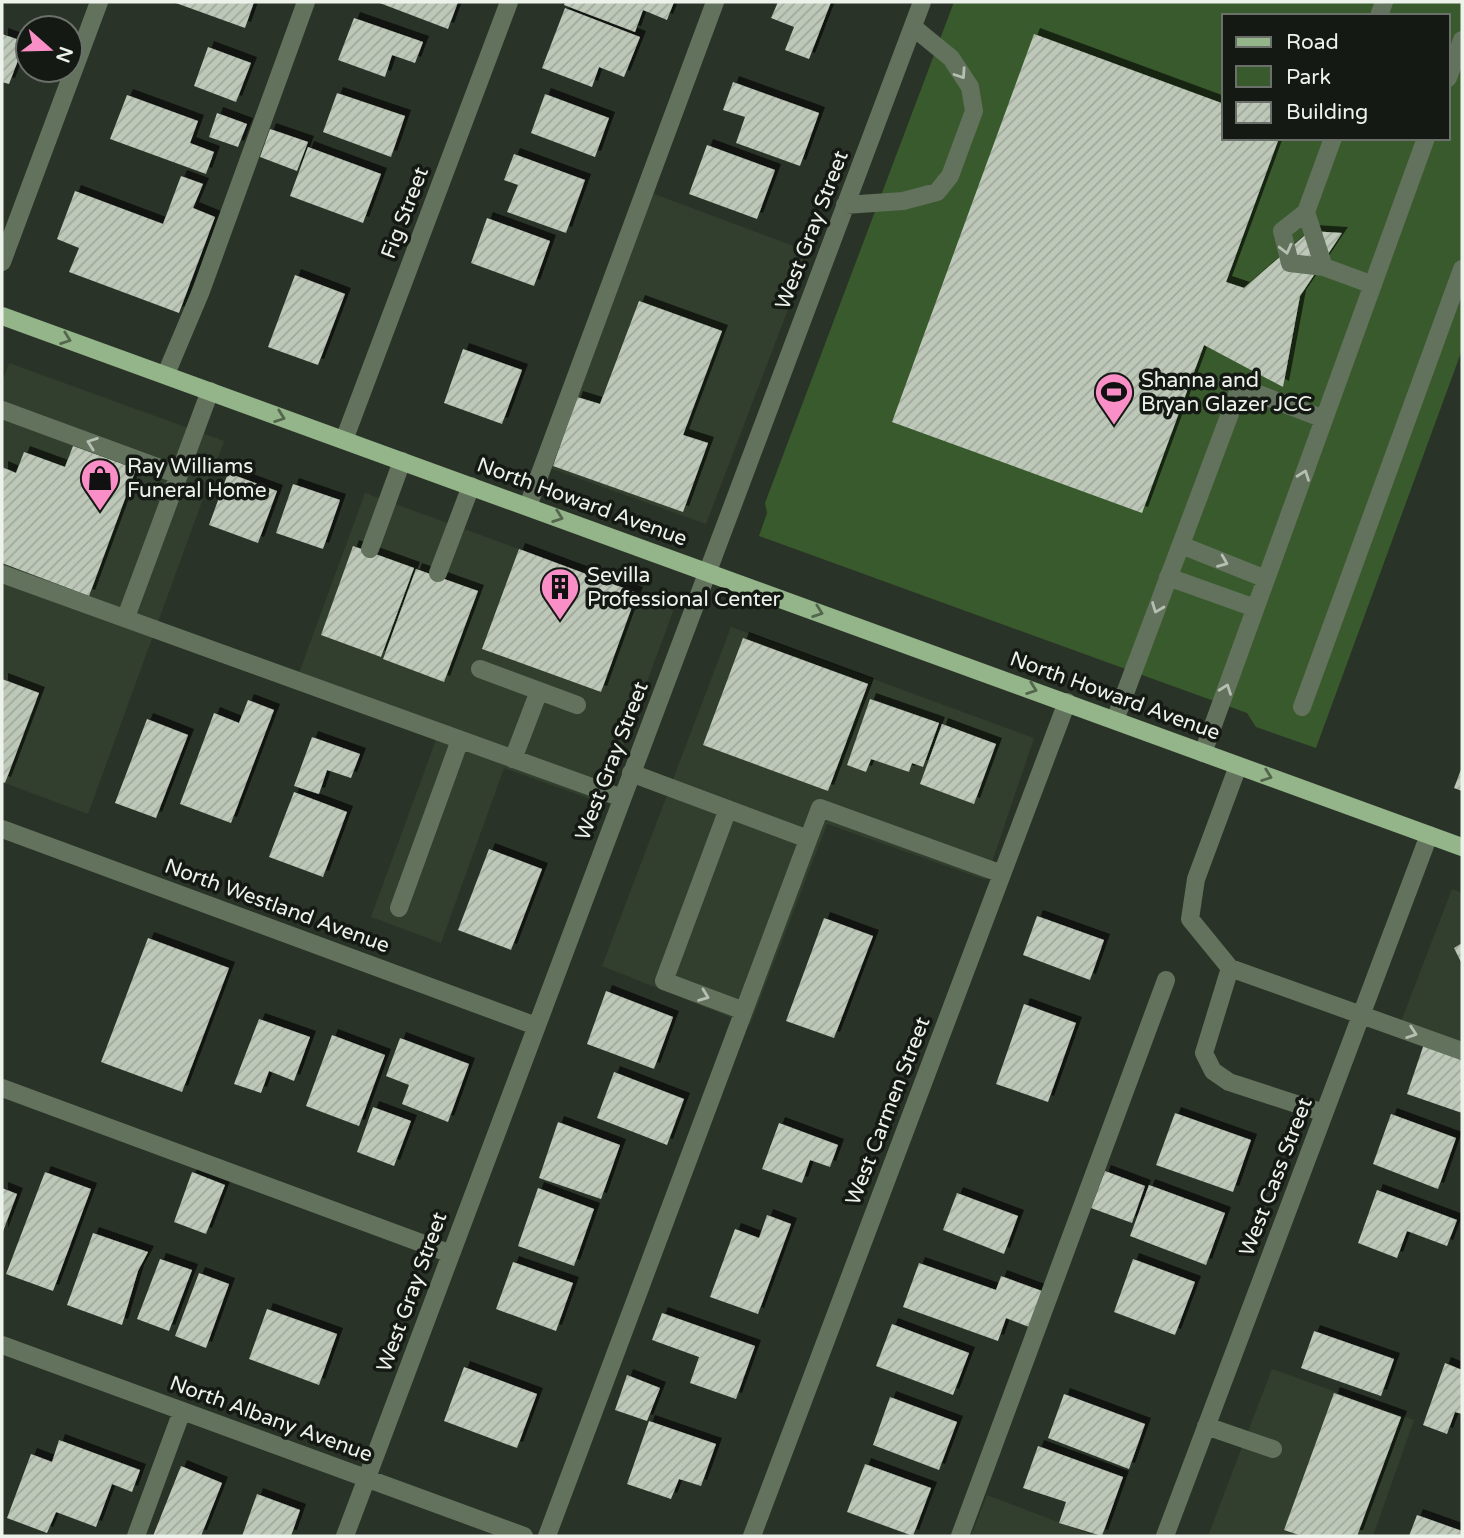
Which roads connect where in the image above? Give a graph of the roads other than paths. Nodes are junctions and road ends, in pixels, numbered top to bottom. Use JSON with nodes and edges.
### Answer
{"nodes":[{"id":1,"x":99,"y":2,"type":"edge"},
{"id":2,"x":306,"y":2,"type":"edge"},
{"id":3,"x":509,"y":2,"type":"edge"},
{"id":4,"x":715,"y":2,"type":"edge"},
{"id":5,"x":922,"y":2,"type":"edge"},
{"id":6,"x":913,"y":27,"type":"junction"},
{"id":7,"x":1462,"y":40,"type":"edge"},
{"id":8,"x":1450,"y":73,"type":"edge"},
{"id":9,"x":1332,"y":140,"type":"edge"},
{"id":10,"x":1425,"y":140,"type":"edge"},
{"id":11,"x":845,"y":205,"type":"junction"},
{"id":12,"x":1306,"y":212,"type":"junction"},
{"id":13,"x":2,"y":262,"type":"edge"},
{"id":14,"x":1324,"y":267,"type":"junction"},
{"id":15,"x":1462,"y":269,"type":"edge"},
{"id":16,"x":1373,"y":285,"type":"junction"},
{"id":17,"x":2,"y":316,"type":"edge"},
{"id":18,"x":166,"y":374,"type":"junction"},
{"id":19,"x":210,"y":391,"type":"junction"},
{"id":20,"x":2,"y":410,"type":"edge"},
{"id":21,"x":1324,"y":419,"type":"junction"},
{"id":22,"x":344,"y":440,"type":"junction"},
{"id":23,"x":402,"y":461,"type":"junction"},
{"id":24,"x":179,"y":475,"type":"junction"},
{"id":25,"x":471,"y":486,"type":"junction"},
{"id":26,"x":528,"y":506,"type":"junction"},
{"id":27,"x":1181,"y":545,"type":"junction"},
{"id":28,"x":370,"y":549,"type":"dead end"},
{"id":29,"x":707,"y":572,"type":"junction"},
{"id":30,"x":438,"y":573,"type":"dead end"},
{"id":31,"x":2,"y":574,"type":"edge"},
{"id":32,"x":1168,"y":577,"type":"junction"},
{"id":33,"x":1266,"y":579,"type":"junction"},
{"id":34,"x":1255,"y":608,"type":"junction"},
{"id":35,"x":126,"y":617,"type":"junction"},
{"id":36,"x":480,"y":669,"type":"dead end"},
{"id":37,"x":539,"y":691,"type":"junction"},
{"id":38,"x":1067,"y":702,"type":"junction"},
{"id":39,"x":577,"y":705,"type":"dead end"},
{"id":40,"x":1303,"y":707,"type":"dead end"},
{"id":41,"x":1115,"y":720,"type":"junction"},
{"id":42,"x":460,"y":740,"type":"junction"},
{"id":43,"x":1203,"y":753,"type":"junction"},
{"id":44,"x":513,"y":759,"type":"junction"},
{"id":45,"x":1238,"y":766,"type":"junction"},
{"id":46,"x":631,"y":774,"type":"junction"},
{"id":47,"x":622,"y":798,"type":"junction"},
{"id":48,"x":728,"y":809,"type":"junction"},
{"id":49,"x":2,"y":829,"type":"edge"},
{"id":50,"x":1429,"y":835,"type":"junction"},
{"id":51,"x":808,"y":839,"type":"junction"},
{"id":52,"x":1462,"y":847,"type":"edge"},
{"id":53,"x":1002,"y":874,"type":"junction"},
{"id":54,"x":399,"y":908,"type":"dead end"},
{"id":55,"x":1230,"y":968,"type":"junction"},
{"id":56,"x":1167,"y":980,"type":"dead end"},
{"id":57,"x":744,"y":1011,"type":"junction"},
{"id":58,"x":1361,"y":1016,"type":"junction"},
{"id":59,"x":536,"y":1026,"type":"junction"},
{"id":60,"x":1462,"y":1051,"type":"edge"},
{"id":61,"x":2,"y":1088,"type":"edge"},
{"id":62,"x":1324,"y":1113,"type":"junction"},
{"id":63,"x":451,"y":1254,"type":"junction"},
{"id":64,"x":3,"y":1348,"type":"edge"},
{"id":65,"x":182,"y":1411,"type":"junction"},
{"id":66,"x":1206,"y":1426,"type":"junction"},
{"id":67,"x":1273,"y":1449,"type":"dead end"},
{"id":68,"x":367,"y":1479,"type":"junction"},
{"id":69,"x":136,"y":1536,"type":"edge"},
{"id":70,"x":345,"y":1536,"type":"edge"},
{"id":71,"x":524,"y":1536,"type":"edge"},
{"id":72,"x":547,"y":1536,"type":"edge"},
{"id":73,"x":752,"y":1536,"type":"edge"},
{"id":74,"x":960,"y":1536,"type":"edge"},
{"id":75,"x":1165,"y":1536,"type":"edge"}],
"edges":[{"from":1,"to":13,"type":"street"},
{"from":2,"to":18,"type":"street"},
{"from":3,"to":22,"type":"street","name":"Fig Street"},
{"from":4,"to":26,"type":"street"},
{"from":5,"to":6,"type":"street","name":"West Gray Street"},
{"from":6,"to":11,"type":"street","name":"West Gray Street"},
{"from":6,"to":11,"type":"street","one_way":true},
{"from":7,"to":8,"type":"street"},
{"from":9,"to":12,"type":"street"},
{"from":10,"to":16,"type":"street"},
{"from":11,"to":29,"type":"street","name":"West Gray Street"},
{"from":12,"to":14,"type":"street"},
{"from":12,"to":14,"type":"street","one_way":true},
{"from":14,"to":16,"type":"street"},
{"from":15,"to":40,"type":"street"},
{"from":16,"to":21,"type":"street"},
{"from":17,"to":18,"type":"main road","name":"North Howard Avenue","one_way":true},
{"from":18,"to":19,"type":"main road","name":"North Howard Avenue"},
{"from":19,"to":22,"type":"main road","name":"North Howard Avenue","one_way":true},
{"from":19,"to":24,"type":"street"},
{"from":24,"to":20,"type":"street","one_way":true},
{"from":21,"to":27,"type":"street"},
{"from":33,"to":21,"type":"street","one_way":true},
{"from":22,"to":23,"type":"main road","name":"North Howard Avenue"},
{"from":23,"to":25,"type":"main road","name":"North Howard Avenue"},
{"from":23,"to":28,"type":"street"},
{"from":24,"to":35,"type":"street"},
{"from":25,"to":26,"type":"main road","name":"North Howard Avenue"},
{"from":25,"to":30,"type":"street"},
{"from":26,"to":29,"type":"main road","name":"North Howard Avenue","one_way":true},
{"from":27,"to":32,"type":"street"},
{"from":27,"to":33,"type":"street","one_way":true},
{"from":29,"to":38,"type":"main road","name":"North Howard Avenue","one_way":true},
{"from":29,"to":46,"type":"street","name":"West Gray Street"},
{"from":31,"to":35,"type":"street"},
{"from":32,"to":34,"type":"street"},
{"from":32,"to":41,"type":"street","one_way":true},
{"from":33,"to":34,"type":"street"},
{"from":43,"to":34,"type":"street","one_way":true},
{"from":35,"to":42,"type":"street"},
{"from":36,"to":37,"type":"street"},
{"from":37,"to":39,"type":"street"},
{"from":37,"to":44,"type":"street"},
{"from":38,"to":41,"type":"main road","name":"North Howard Avenue"},
{"from":38,"to":53,"type":"street","name":"West Carmen Street"},
{"from":41,"to":43,"type":"main road","name":"North Howard Avenue"},
{"from":42,"to":44,"type":"street"},
{"from":42,"to":54,"type":"street"},
{"from":43,"to":45,"type":"main road","name":"North Howard Avenue"},
{"from":44,"to":47,"type":"street"},
{"from":45,"to":50,"type":"main road","name":"North Howard Avenue","one_way":true},
{"from":45,"to":55,"type":"street"},
{"from":46,"to":47,"type":"street","name":"West Gray Street"},
{"from":46,"to":48,"type":"street"},
{"from":47,"to":59,"type":"street","name":"West Gray Street"},
{"from":48,"to":51,"type":"street"},
{"from":48,"to":57,"type":"street","one_way":true},
{"from":49,"to":59,"type":"street","name":"North Westland Avenue"},
{"from":50,"to":52,"type":"main road","name":"North Howard Avenue"},
{"from":50,"to":58,"type":"street","name":"West Cass Street"},
{"from":51,"to":53,"type":"street"},
{"from":51,"to":57,"type":"street"},
{"from":53,"to":73,"type":"street","name":"West Carmen Street"},
{"from":55,"to":58,"type":"street"},
{"from":55,"to":62,"type":"street"},
{"from":56,"to":74,"type":"street"},
{"from":57,"to":72,"type":"street"},
{"from":58,"to":60,"type":"street","one_way":true},
{"from":58,"to":62,"type":"street","name":"West Cass Street"},
{"from":59,"to":63,"type":"street","name":"West Gray Street"},
{"from":61,"to":63,"type":"street"},
{"from":62,"to":66,"type":"street","name":"West Cass Street"},
{"from":63,"to":68,"type":"street","name":"West Gray Street"},
{"from":64,"to":65,"type":"street","name":"North Albany Avenue"},
{"from":65,"to":68,"type":"street","name":"North Albany Avenue"},
{"from":65,"to":69,"type":"street"},
{"from":66,"to":67,"type":"street"},
{"from":66,"to":75,"type":"street","name":"West Cass Street"},
{"from":68,"to":70,"type":"street","name":"West Gray Street"},
{"from":68,"to":71,"type":"street","name":"North Albany Avenue"}]}
